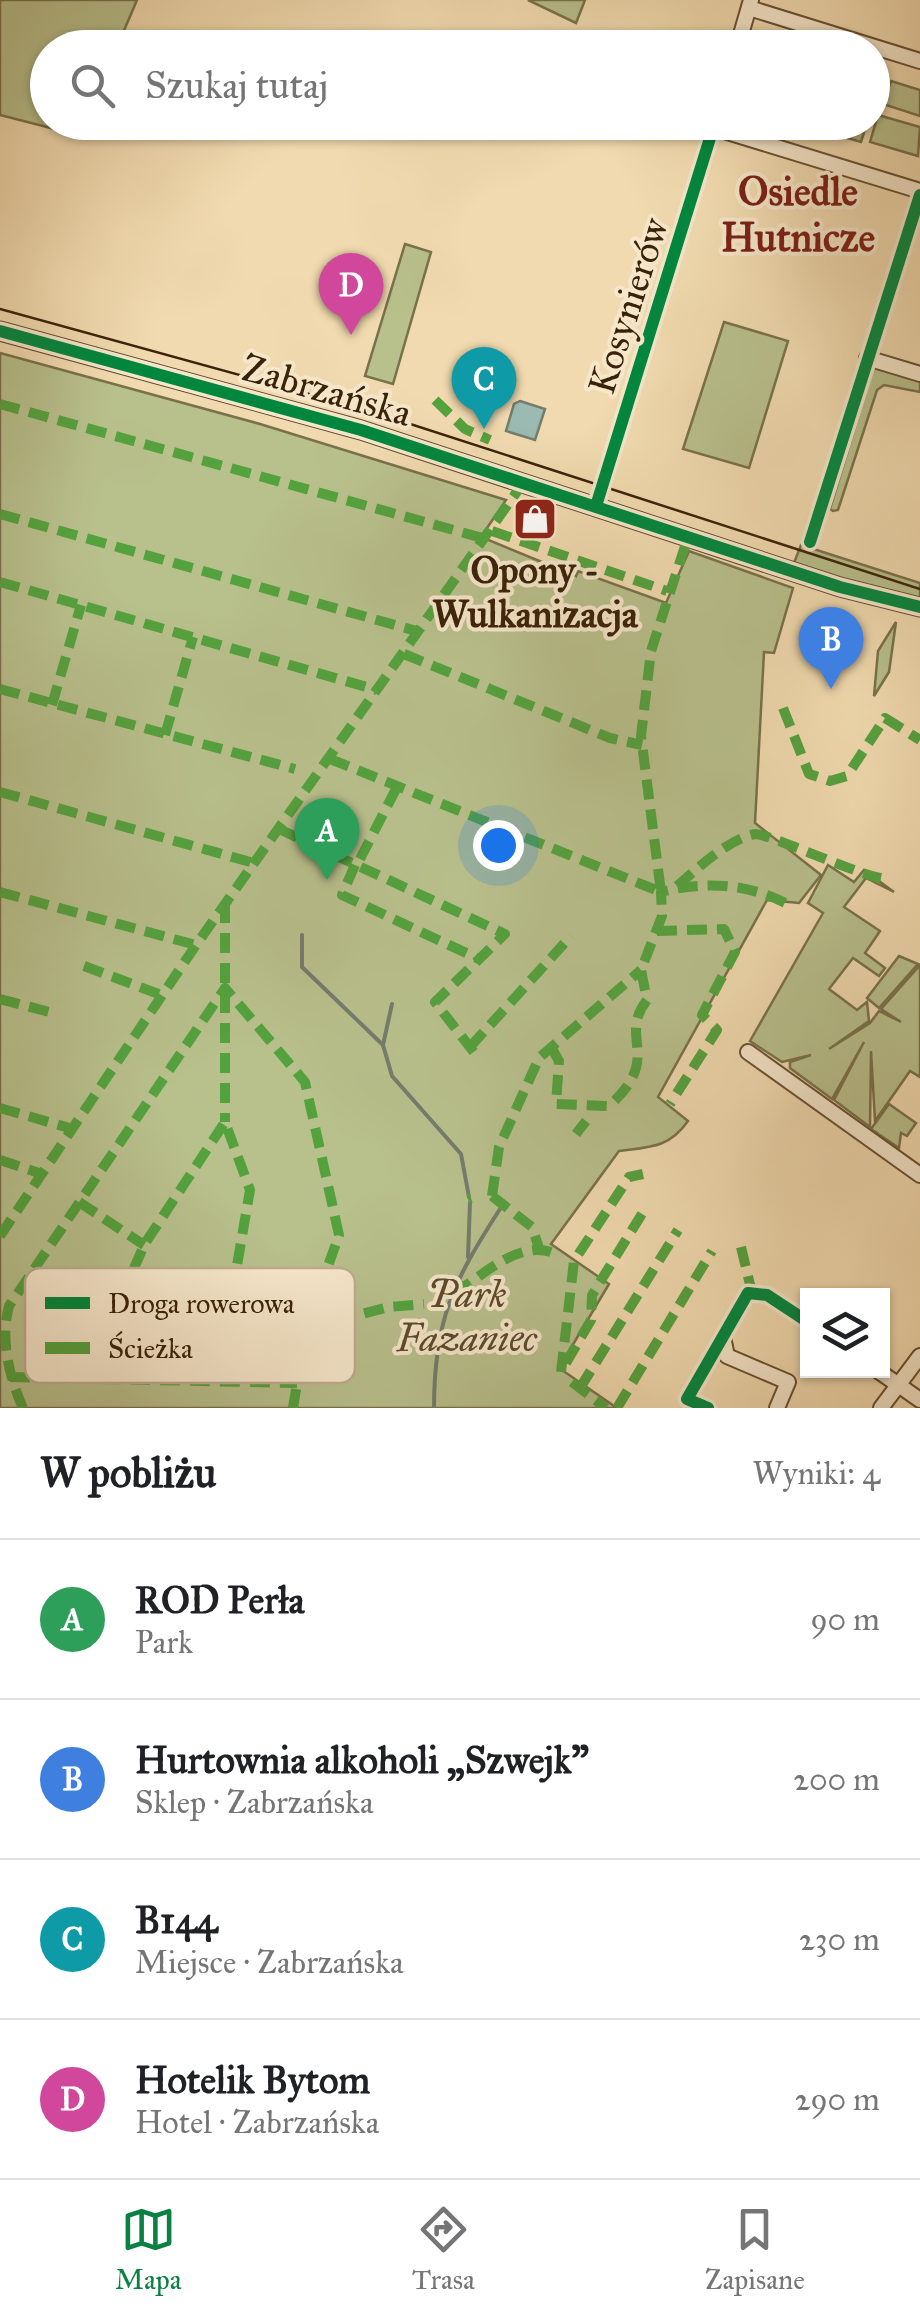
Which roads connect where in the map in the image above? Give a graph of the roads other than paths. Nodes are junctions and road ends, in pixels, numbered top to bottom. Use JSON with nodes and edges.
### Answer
{"nodes":[{"id":1,"x":750,"y":4,"type":"edge"},
{"id":2,"x":742,"y":30,"type":"edge"},
{"id":3,"x":828,"y":30,"type":"edge"},
{"id":4,"x":890,"y":51,"type":"edge"},
{"id":5,"x":920,"y":61,"type":"edge"},
{"id":6,"x":710,"y":140,"type":"edge"},
{"id":7,"x":760,"y":140,"type":"edge"},
{"id":8,"x":920,"y":193,"type":"edge"},
{"id":9,"x":0,"y":330,"type":"edge"},
{"id":10,"x":867,"y":358,"type":"junction"},
{"id":11,"x":920,"y":374,"type":"edge"},
{"id":12,"x":596,"y":506,"type":"junction"},
{"id":13,"x":810,"y":542,"type":"dead end"},
{"id":14,"x":920,"y":607,"type":"edge"},
{"id":15,"x":748,"y":1052,"type":"dead end"},
{"id":16,"x":920,"y":1175,"type":"edge"},
{"id":17,"x":800,"y":1317,"type":"edge"},
{"id":18,"x":723,"y":1337,"type":"junction"},
{"id":19,"x":920,"y":1356,"type":"edge"},
{"id":20,"x":888,"y":1378,"type":"edge"},
{"id":21,"x":899,"y":1386,"type":"junction"},
{"id":22,"x":920,"y":1400,"type":"edge"},
{"id":23,"x":708,"y":1408,"type":"edge"},
{"id":24,"x":777,"y":1408,"type":"edge"},
{"id":25,"x":882,"y":1408,"type":"edge"}],
"edges":[{"from":1,"to":2,"type":"street"},
{"from":1,"to":3,"type":"street"},
{"from":4,"to":5,"type":"street"},
{"from":6,"to":12,"type":"street","name":"Kosynierów"},
{"from":7,"to":8,"type":"street"},
{"from":8,"to":10,"type":"street"},
{"from":9,"to":12,"type":"street","name":"Zabrzańska"},
{"from":10,"to":11,"type":"street"},
{"from":10,"to":13,"type":"street"},
{"from":12,"to":14,"type":"street","name":"Zabrzańska"},
{"from":15,"to":16,"type":"street"},
{"from":17,"to":18,"type":"street"},
{"from":18,"to":23,"type":"street"},
{"from":18,"to":24,"type":"street"},
{"from":19,"to":21,"type":"street"},
{"from":20,"to":21,"type":"street"},
{"from":21,"to":22,"type":"street"},
{"from":21,"to":25,"type":"street"}]}
